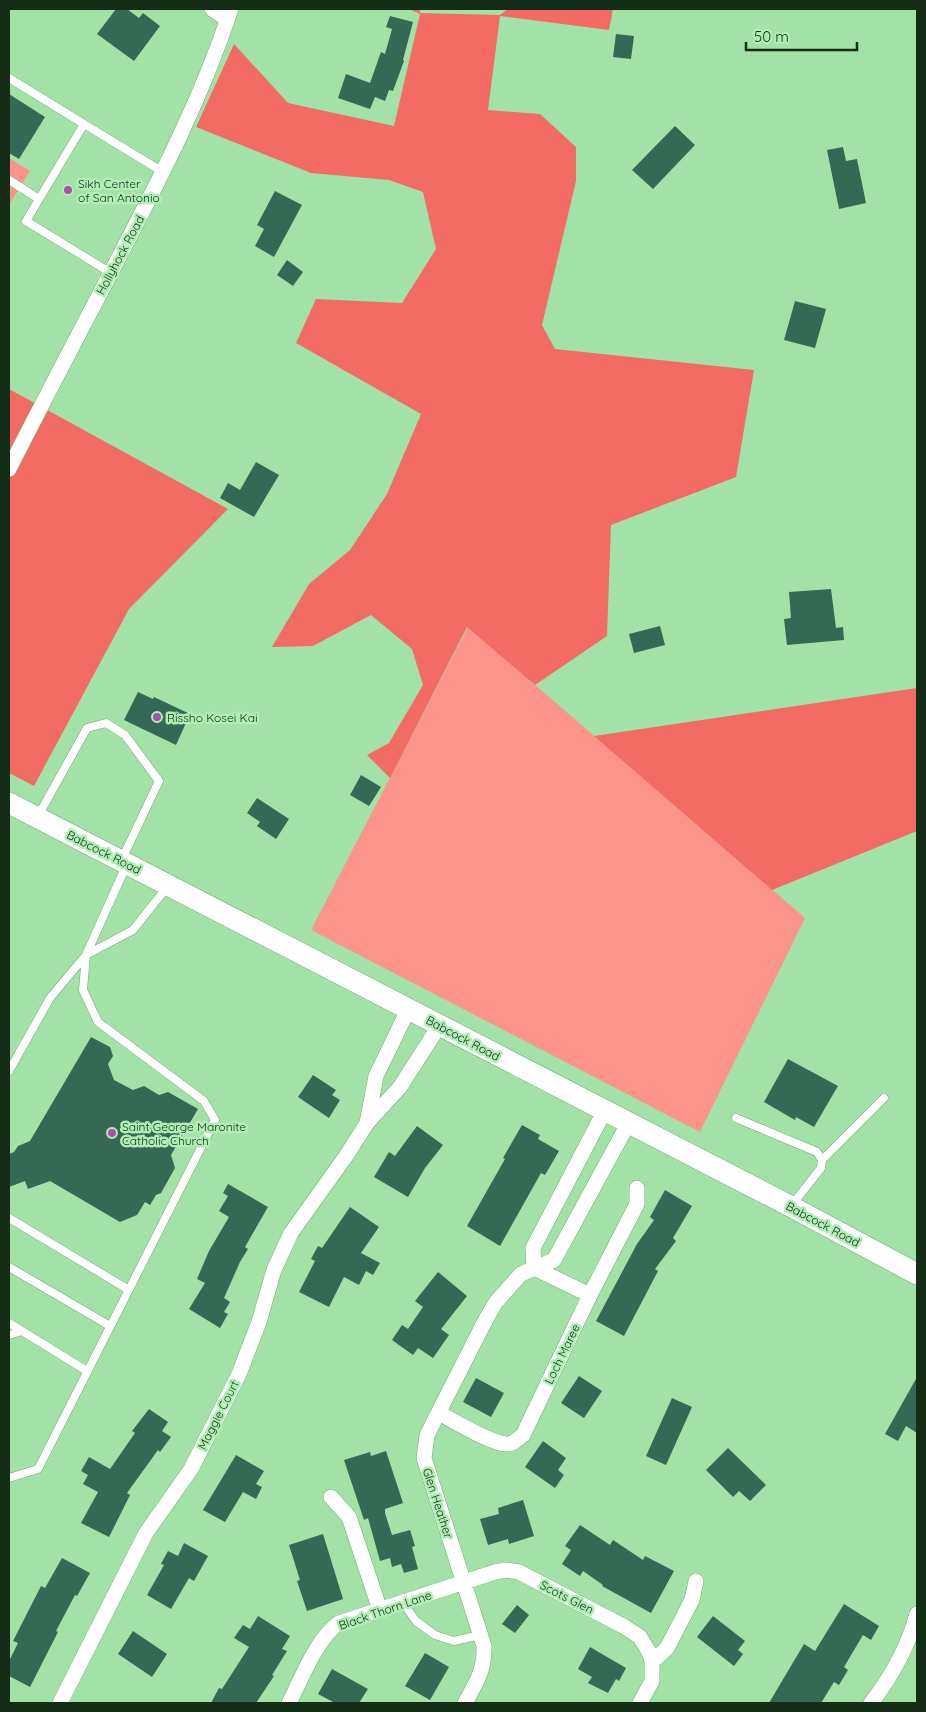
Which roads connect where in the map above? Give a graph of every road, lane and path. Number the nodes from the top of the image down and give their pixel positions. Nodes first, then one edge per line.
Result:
1 (212, 9) edge
2 (229, 14) edge
3 (9, 78) edge
4 (84, 124) junction
5 (164, 172) junction
6 (9, 180) edge
7 (39, 199) junction
8 (111, 273) junction
9 (9, 469) edge
10 (9, 803) edge
11 (37, 818) junction
12 (124, 862) junction
13 (168, 885) junction
14 (86, 955) junction
15 (408, 1010) junction
16 (440, 1026) junction
17 (9, 1071) edge
18 (884, 1098) dead end
19 (604, 1112) junction
20 (736, 1118) dead end
21 (367, 1123) junction
22 (628, 1124) junction
23 (822, 1160) junction
24 (637, 1188) dead end
25 (790, 1206) junction
26 (9, 1218) edge
27 (9, 1267) edge
28 (534, 1268) junction
29 (917, 1274) edge
30 (128, 1290) junction
31 (590, 1296) junction
32 (9, 1322) edge
33 (110, 1326) junction
34 (22, 1331) junction
35 (9, 1335) edge
36 (87, 1371) junction
37 (439, 1413) junction
38 (9, 1478) edge
39 (331, 1497) dead end
40 (696, 1581) dead end
41 (463, 1583) junction
42 (403, 1603) junction
43 (380, 1610) junction
44 (917, 1614) edge
45 (480, 1635) junction
46 (652, 1662) junction
47 (60, 1703) edge
48 (289, 1703) edge
49 (465, 1703) edge
50 (640, 1703) edge
51 (871, 1703) edge

1 - 2 street
2 - 5 street, Hollyhock Road
3 - 4 lane
4 - 5 lane
4 - 7 lane
5 - 8 street, Hollyhock Road
6 - 7 lane
7 - 8 lane
8 - 9 street, Hollyhock Road
10 - 11 main road, Babcock Road
11 - 12 main road, Babcock Road
11 - 12 lane
12 - 13 main road, Babcock Road
12 - 14 lane
13 - 14 lane
13 - 15 main road, Babcock Road
14 - 17 lane
14 - 30 lane
15 - 16 main road, Babcock Road
15 - 21 street, Maggie Court
16 - 19 main road, Babcock Road
16 - 21 street, Maggie Court
18 - 23 lane
19 - 22 main road, Babcock Road
19 - 28 street
20 - 23 lane
21 - 47 street, Maggie Court
22 - 25 main road, Babcock Road
22 - 28 street, Glen Heather
23 - 25 lane
24 - 31 street, Loch Maree
25 - 29 main road, Babcock Road
26 - 30 lane
27 - 33 lane
28 - 31 street
28 - 37 street, Glen Heather
30 - 33 lane
31 - 37 street, Loch Maree
32 - 34 lane
33 - 36 lane
34 - 35 lane
34 - 36 lane
36 - 38 lane
37 - 41 street, Glen Heather
39 - 43 street
40 - 46 street
41 - 42 street, Black Thorn Lane
41 - 45 street, Glen Heather
41 - 46 street, Scots Glen
42 - 43 street, Black Thorn Lane
42 - 45 lane
43 - 48 street, Black Thorn Lane
44 - 51 street
45 - 49 street, Glen Heather
46 - 50 street

